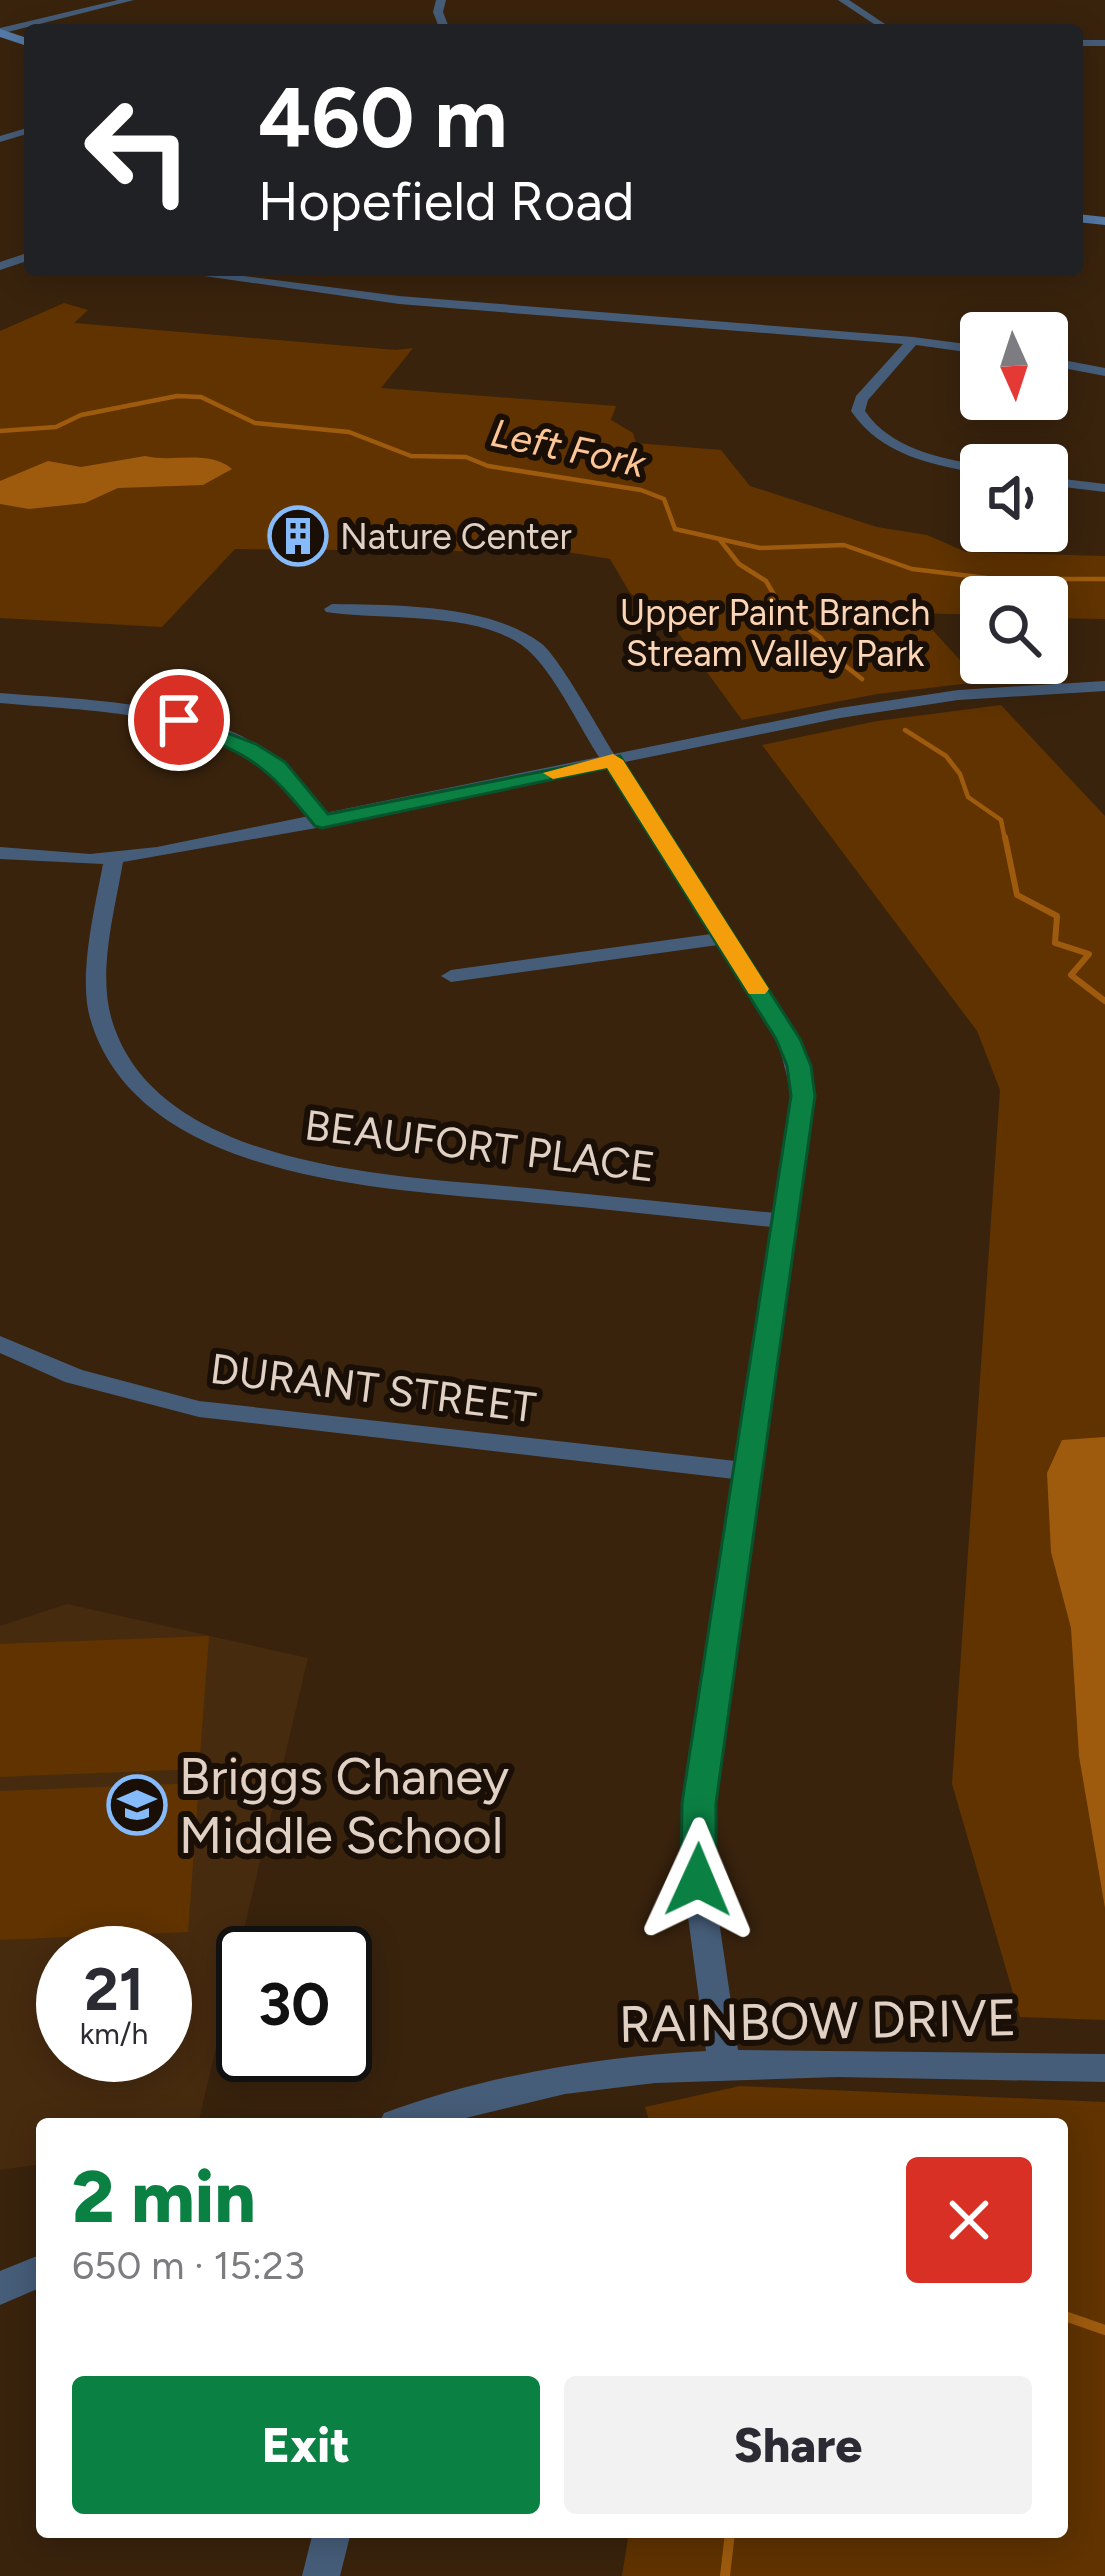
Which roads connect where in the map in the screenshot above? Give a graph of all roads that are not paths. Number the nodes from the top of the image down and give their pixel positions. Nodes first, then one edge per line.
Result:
1 (129, 0) edge
2 (843, 0) edge
3 (32, 24) edge
4 (881, 24) edge
5 (209, 276) edge
6 (312, 276) edge
7 (296, 289) junction
8 (913, 340) junction
9 (960, 347) edge
10 (1068, 366) edge
11 (1105, 372) edge
12 (960, 465) edge
13 (1068, 484) edge
14 (1105, 488) edge
15 (332, 609) dead end
16 (1105, 686) edge
17 (0, 698) edge
18 (613, 760) junction
19 (322, 821) junction
20 (0, 853) edge
21 (113, 857) junction
22 (725, 938) junction
23 (452, 976) dead end
24 (784, 1222) junction
25 (0, 1345) edge
26 (746, 1471) junction
27 (724, 2065) junction
28 (1105, 2068) edge
29 (418, 2118) edge
30 (36, 2273) edge
31 (0, 2288) edge
32 (330, 2538) edge
33 (321, 2576) edge

1 - 3 street
2 - 4 street
5 - 7 street
6 - 7 street
7 - 8 street
8 - 9 street
8 - 12 street
10 - 11 street
13 - 14 street
15 - 18 street
16 - 18 street
17 - 19 street
18 - 19 street
18 - 22 street
19 - 21 street
20 - 21 street
21 - 24 street, BEAUFORT PLACE
22 - 23 street
22 - 24 street
24 - 26 street
25 - 26 street, DURANT STREET
26 - 27 street
27 - 28 street, RAINBOW DRIVE
27 - 29 street, RAINBOW DRIVE
30 - 31 street
32 - 33 street

